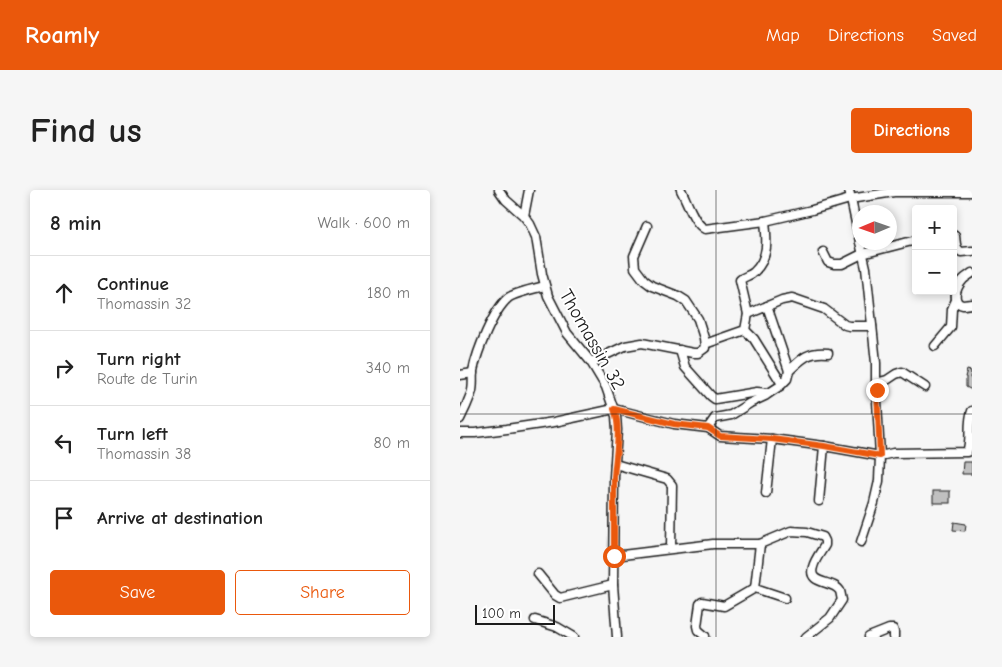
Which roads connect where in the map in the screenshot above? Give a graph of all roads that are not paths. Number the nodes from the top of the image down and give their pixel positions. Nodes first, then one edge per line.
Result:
1 (499, 190) edge
2 (529, 190) edge
3 (681, 190) edge
4 (848, 190) edge
5 (972, 192) edge
6 (850, 199) junction
7 (852, 208) edge
8 (524, 216) junction
9 (765, 221) junction
10 (647, 226) dead end
11 (912, 241) edge
12 (957, 248) edge
13 (861, 250) edge
14 (972, 251) edge
15 (823, 252) dead end
16 (862, 254) junction
17 (972, 274) edge
18 (545, 286) junction
19 (956, 300) junction
20 (972, 304) edge
21 (767, 306) junction
22 (748, 314) junction
23 (872, 326) junction
24 (745, 330) junction
25 (705, 344) junction
26 (935, 346) dead end
27 (680, 350) junction
28 (828, 353) dead end
29 (591, 362) junction
30 (789, 371) junction
31 (473, 373) junction
32 (460, 375) edge
33 (876, 383) junction
34 (782, 384) junction
35 (925, 387) dead end
36 (769, 392) junction
37 (614, 409) junction
38 (972, 411) edge
39 (460, 419) edge
40 (708, 428) junction
41 (460, 433) edge
42 (772, 439) junction
43 (824, 446) junction
44 (969, 453) edge
45 (880, 456) junction
46 (615, 464) junction
47 (766, 493) dead end
48 (820, 501) dead end
49 (861, 542) dead end
50 (760, 544) junction
51 (671, 548) junction
52 (614, 556) junction
53 (538, 574) dead end
54 (613, 585) junction
55 (755, 588) junction
56 (784, 598) dead end
57 (534, 620) dead end
58 (893, 633) edge
59 (614, 636) edge
60 (705, 636) edge
61 (574, 637) edge
62 (806, 637) edge
63 (869, 637) edge

1 - 8 street, Thomassin 32
2 - 8 street
3 - 9 street
4 - 6 street
5 - 6 street
6 - 7 street
6 - 9 street
8 - 18 street, Thomassin 32
9 - 22 street
10 - 25 street
11 - 16 street
12 - 14 street
13 - 16 street
15 - 16 street
16 - 23 street
17 - 19 street
18 - 29 street, Thomassin 32
18 - 31 street
19 - 20 street
19 - 26 street
21 - 22 street
21 - 23 street
21 - 30 street
22 - 24 street
23 - 33 street
24 - 25 street
24 - 34 street
25 - 27 street
27 - 29 street
27 - 36 street
28 - 30 street
29 - 37 street, Thomassin 32
30 - 34 street
31 - 32 street
31 - 39 street
33 - 35 street
33 - 45 street
34 - 36 street
36 - 40 street
37 - 40 street
37 - 41 street
37 - 46 street, Thomassin 32
38 - 44 street
40 - 42 street
42 - 43 street
42 - 47 street
43 - 45 street
43 - 48 street
44 - 45 street
45 - 49 street
46 - 51 street
46 - 52 street, Thomassin 32
50 - 51 street
50 - 55 street
50 - 62 street
51 - 52 street
52 - 54 street, Thomassin 32
53 - 54 street
54 - 59 street, Thomassin 32
55 - 56 street
55 - 60 street
57 - 61 street
58 - 63 street

